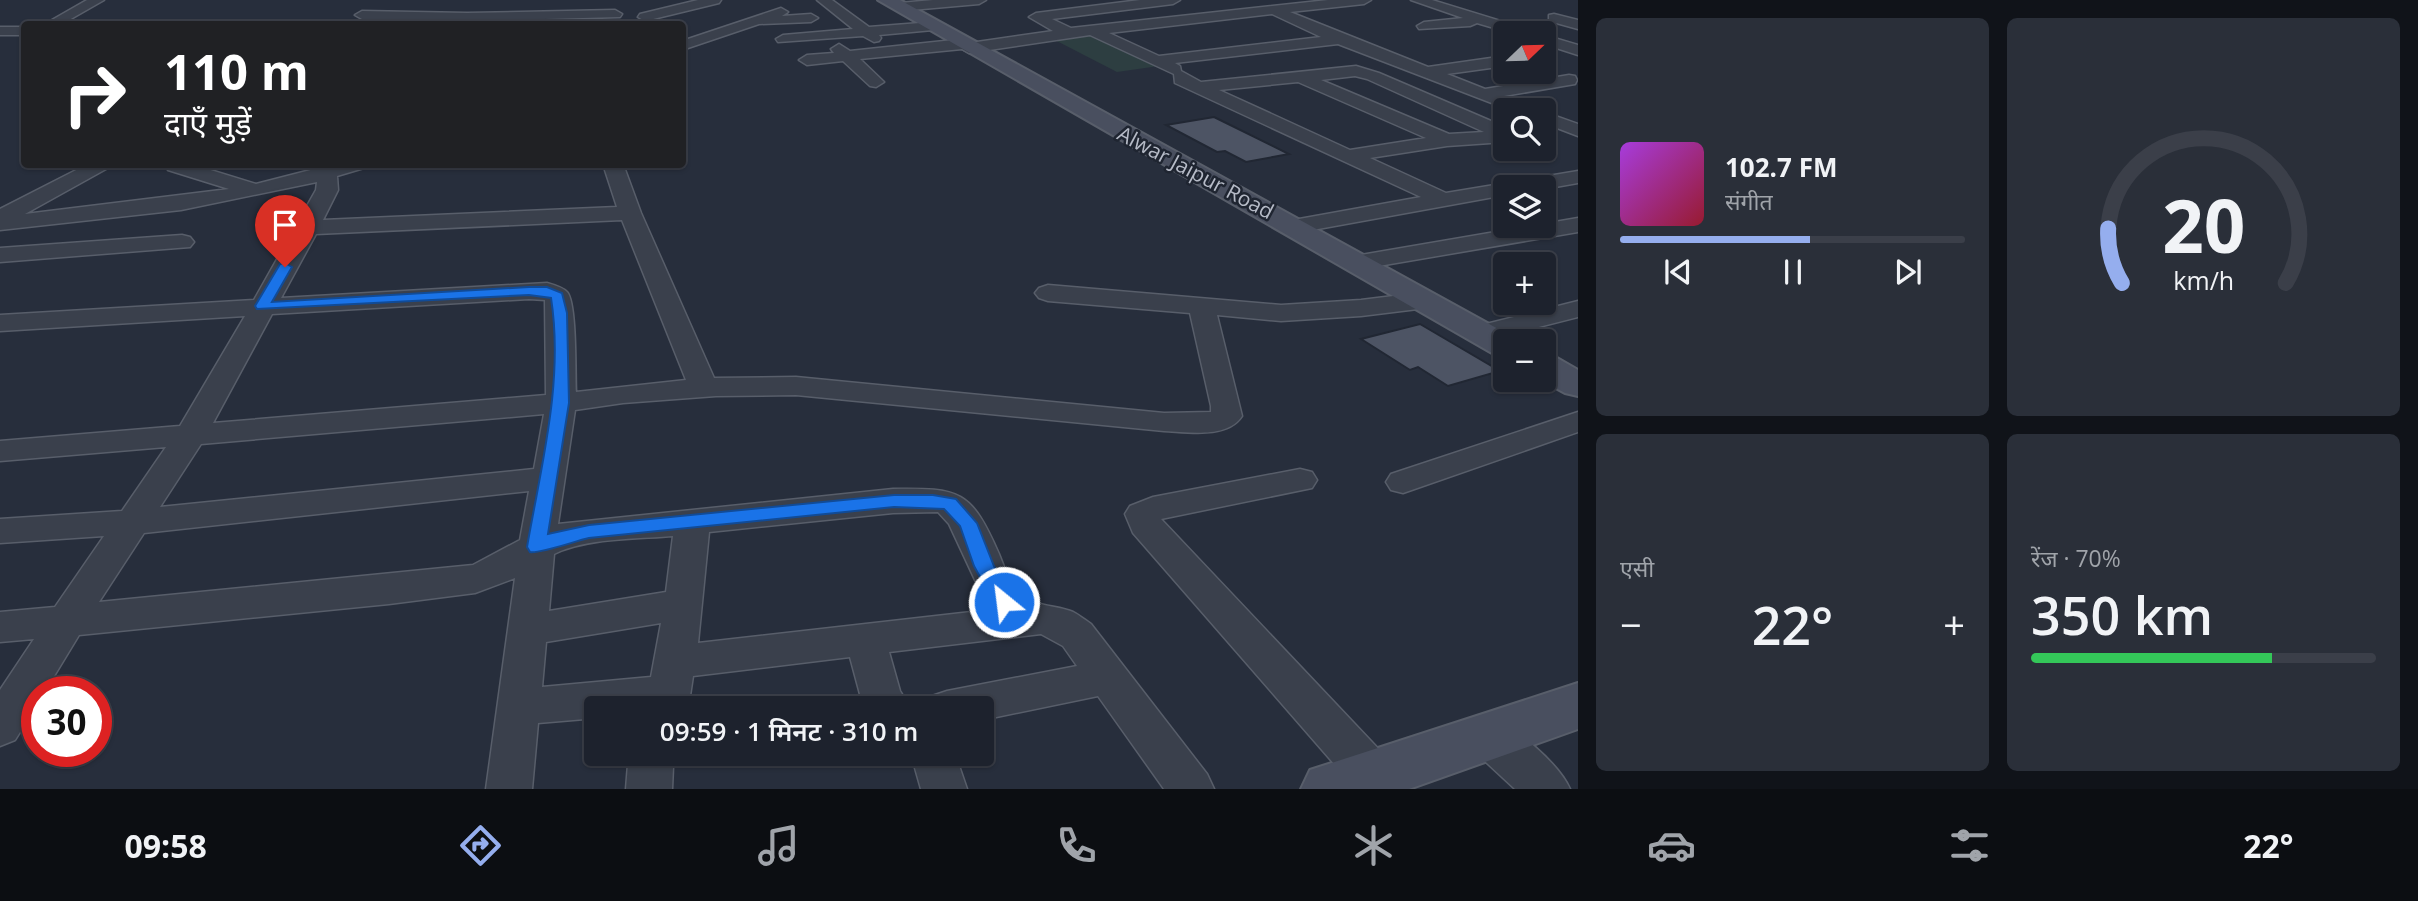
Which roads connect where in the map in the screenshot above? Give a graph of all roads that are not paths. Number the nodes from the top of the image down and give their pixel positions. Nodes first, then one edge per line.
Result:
1 (97, 0) edge
2 (389, 0) edge
3 (490, 0) edge
4 (714, 0) edge
5 (815, 0) edge
6 (824, 0) edge
7 (979, 0) edge
8 (1173, 0) edge
9 (1307, 0) edge
10 (1363, 0) edge
11 (1418, 0) edge
12 (1323, 5) junction
13 (888, 9) edge
14 (1273, 10) junction
15 (362, 15) junction
16 (844, 15) junction
17 (1578, 15) edge
18 (645, 17) junction
19 (805, 19) junction
20 (540, 20) edge
21 (762, 20) junction
22 (58, 21) edge
23 (352, 21) edge
24 (461, 21) edge
25 (660, 21) edge
26 (1485, 21) junction
27 (1493, 23) edge
28 (1150, 24) junction
29 (1578, 25) edge
30 (933, 26) junction
31 (1424, 26) dead end
32 (0, 31) edge
33 (21, 31) edge
34 (1092, 31) junction
35 (866, 32) junction
36 (1069, 33) junction
37 (824, 35) junction
38 (693, 39) edge
39 (783, 39) junction
40 (1339, 39) junction
41 (1556, 43) edge
42 (966, 46) junction
43 (1480, 50) dead end
44 (1578, 50) edge
45 (891, 52) junction
46 (1376, 53) junction
47 (1218, 54) junction
48 (1493, 55) edge
49 (846, 56) junction
50 (1156, 61) junction
51 (1493, 62) edge
52 (904, 67) dead end
53 (1427, 72) junction
54 (875, 75) dead end
55 (1556, 75) edge
56 (1299, 76) junction
57 (1192, 81) junction
58 (1574, 81) edge
59 (1237, 83) junction
60 (1483, 94) junction
61 (1494, 98) edge
62 (1273, 99) dead end
63 (1578, 111) edge
64 (1556, 115) edge
65 (1556, 122) edge
66 (1493, 129) edge
67 (1578, 130) edge
68 (1493, 135) edge
69 (1556, 138) edge
70 (1578, 139) edge
71 (1447, 140) junction
72 (1353, 147) junction
73 (97, 168) edge
74 (181, 168) edge
75 (345, 168) edge
76 (348, 168) edge
77 (614, 168) edge
78 (1574, 180) edge
79 (1556, 182) edge
80 (258, 191) junction
81 (1493, 192) edge
82 (1444, 200) junction
83 (630, 213) junction
84 (0, 217) edge
85 (0, 223) edge
86 (1296, 226) junction
87 (308, 228) junction
88 (1571, 230) edge
89 (182, 242) dead end
90 (0, 255) edge
91 (1361, 262) junction
92 (1048, 293) dead end
93 (1426, 300) junction
94 (262, 306) junction
95 (1201, 306) junction
96 (1578, 309) edge
97 (0, 323) edge
98 (1522, 329) edge
99 (1493, 338) edge
100 (1556, 373) edge
101 (1578, 385) edge
102 (704, 388) junction
103 (561, 403) junction
104 (1578, 421) edge
105 (191, 434) junction
106 (0, 451) edge
107 (548, 478) junction
108 (1300, 480) dead end
109 (1403, 482) dead end
110 (132, 522) junction
111 (692, 522) junction
112 (0, 531) edge
113 (537, 547) junction
114 (684, 604) junction
115 (1040, 619) junction
116 (66, 622) junction
117 (0, 627) edge
118 (527, 630) junction
119 (865, 638) junction
120 (1108, 677) junction
121 (671, 688) edge
122 (880, 696) edge
123 (994, 700) edge
124 (1578, 706) edge
125 (519, 707) junction
126 (0, 727) edge
127 (1490, 737) junction
128 (651, 766) edge
129 (937, 766) edge
130 (1352, 782) edge
131 (509, 789) edge
132 (649, 789) edge
133 (944, 789) edge
134 (1191, 789) edge
135 (1547, 789) edge

1 - 22 street
2 - 15 street
3 - 24 street
4 - 18 street
5 - 21 street
6 - 16 street
7 - 13 street
8 - 36 street
9 - 12 street
10 - 12 street
11 - 26 street
12 - 14 street
13 - 16 street
13 - 30 main road, Alwar Jaipur Road
14 - 28 street
14 - 40 street
15 - 23 street
15 - 24 street
16 - 19 street
16 - 35 street
17 - 29 street
18 - 20 street
18 - 25 street
19 - 21 street
19 - 37 street
20 - 24 street
21 - 38 street
21 - 39 street
26 - 27 street
26 - 31 street
28 - 34 street
28 - 47 street
30 - 35 street
30 - 42 main road, Alwar Jaipur Road
32 - 33 street
34 - 36 street
34 - 50 street
35 - 37 street
35 - 45 street
36 - 42 street
37 - 39 street
37 - 49 street
39 - 49 street
40 - 46 street
40 - 47 street
41 - 44 street
42 - 45 street
42 - 86 main road, Alwar Jaipur Road
43 - 48 street
45 - 49 street
45 - 52 street
46 - 53 street
46 - 57 street
47 - 50 street
49 - 54 street
50 - 57 street
51 - 53 street
53 - 60 street
55 - 58 street
56 - 59 street
56 - 66 street
56 - 71 street
57 - 59 street
57 - 72 street
58 - 60 street
59 - 62 street
60 - 61 street
63 - 64 street
65 - 67 street
68 - 71 street
69 - 70 street
71 - 72 street
72 - 82 street
73 - 84 street
74 - 80 street
75 - 80 street
76 - 87 street
77 - 83 street
78 - 79 street
80 - 85 street
81 - 82 street
82 - 86 street
83 - 87 street
83 - 102 street
86 - 91 main road, Alwar Jaipur Road
87 - 94 street
88 - 91 street
89 - 90 street
91 - 93 main road, Alwar Jaipur Road
92 - 95 street
93 - 95 street
93 - 99 main road, Alwar Jaipur Road
94 - 97 street
94 - 103 street
94 - 105 street
95 - 102 street
96 - 98 street
100 - 101 main road
102 - 103 street
103 - 105 street
103 - 107 street
104 - 109 street
105 - 106 street
105 - 110 street
107 - 110 street
107 - 113 street
108 - 130 street
110 - 112 street
110 - 116 street
111 - 113 street
111 - 114 street
111 - 115 street
113 - 116 street
113 - 118 street
114 - 118 street
114 - 121 street
115 - 119 street
115 - 120 street
116 - 117 street
116 - 126 street
118 - 125 street
119 - 121 street
119 - 122 street
120 - 123 street
120 - 134 street
121 - 125 street
124 - 127 main road
125 - 131 street
127 - 130 main road
127 - 135 street
128 - 132 street
129 - 133 street

